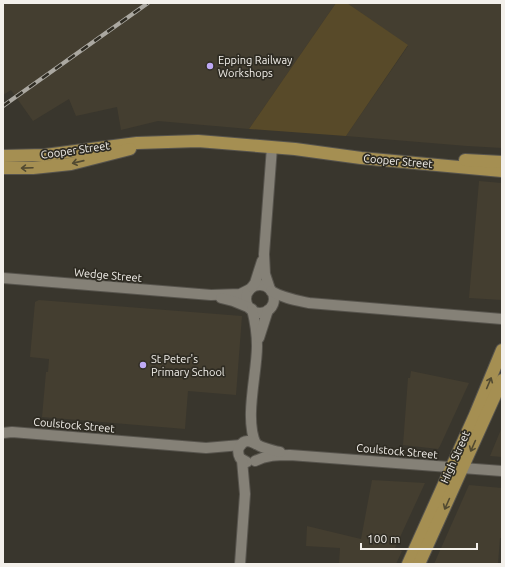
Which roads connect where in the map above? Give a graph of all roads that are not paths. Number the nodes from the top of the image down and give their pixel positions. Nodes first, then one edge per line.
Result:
1 (171, 141) junction
2 (272, 147) junction
3 (294, 149) junction
4 (3, 156) edge
5 (502, 162) edge
6 (3, 168) edge
7 (502, 171) edge
8 (264, 254) junction
9 (3, 278) edge
10 (251, 288) junction
11 (270, 290) junction
12 (211, 295) junction
13 (309, 303) junction
14 (251, 309) junction
15 (269, 309) junction
16 (502, 319) edge
17 (257, 346) junction
18 (502, 350) edge
19 (502, 380) edge
20 (252, 410) junction
21 (6, 431) edge
22 (241, 444) junction
23 (257, 445) junction
24 (206, 448) junction
25 (290, 455) junction
26 (241, 459) junction
27 (254, 461) junction
28 (457, 468) junction
29 (502, 472) edge
30 (245, 494) junction
31 (239, 562) edge
32 (408, 564) edge
33 (419, 564) edge

1 - 2 main road, Cooper Street
1 - 4 main road, Cooper Street
1 -> 6 main road, Cooper Street
2 - 3 main road, Cooper Street
2 - 8 street
3 - 5 main road, Cooper Street
3 - 7 main road, Cooper Street
8 - 10 street
8 - 11 street
9 - 12 street, Wedge Street
10 - 11 street
10 - 12 street, Wedge Street
10 - 14 street
11 - 13 street
11 - 15 street
12 - 14 street, Wedge Street
13 - 15 street
13 - 16 street
14 - 15 street
14 - 17 street
15 - 17 street
17 - 20 street
28 -> 18 main road, High Street
19 -> 28 main road, High Street
20 - 22 street
20 - 23 street
21 - 24 street, Coulstock Street
22 - 23 street
22 - 24 street, Coulstock Street
22 - 26 street
23 - 25 street, Coulstock Street
23 - 27 street
24 - 26 street, Coulstock Street
25 - 27 street, Coulstock Street
25 - 28 street, Coulstock Street
26 - 27 street
26 - 30 street
27 - 30 street
28 - 29 street, Coulstock Street
28 - 32 main road, High Street
28 -> 33 main road, High Street
30 - 31 street

